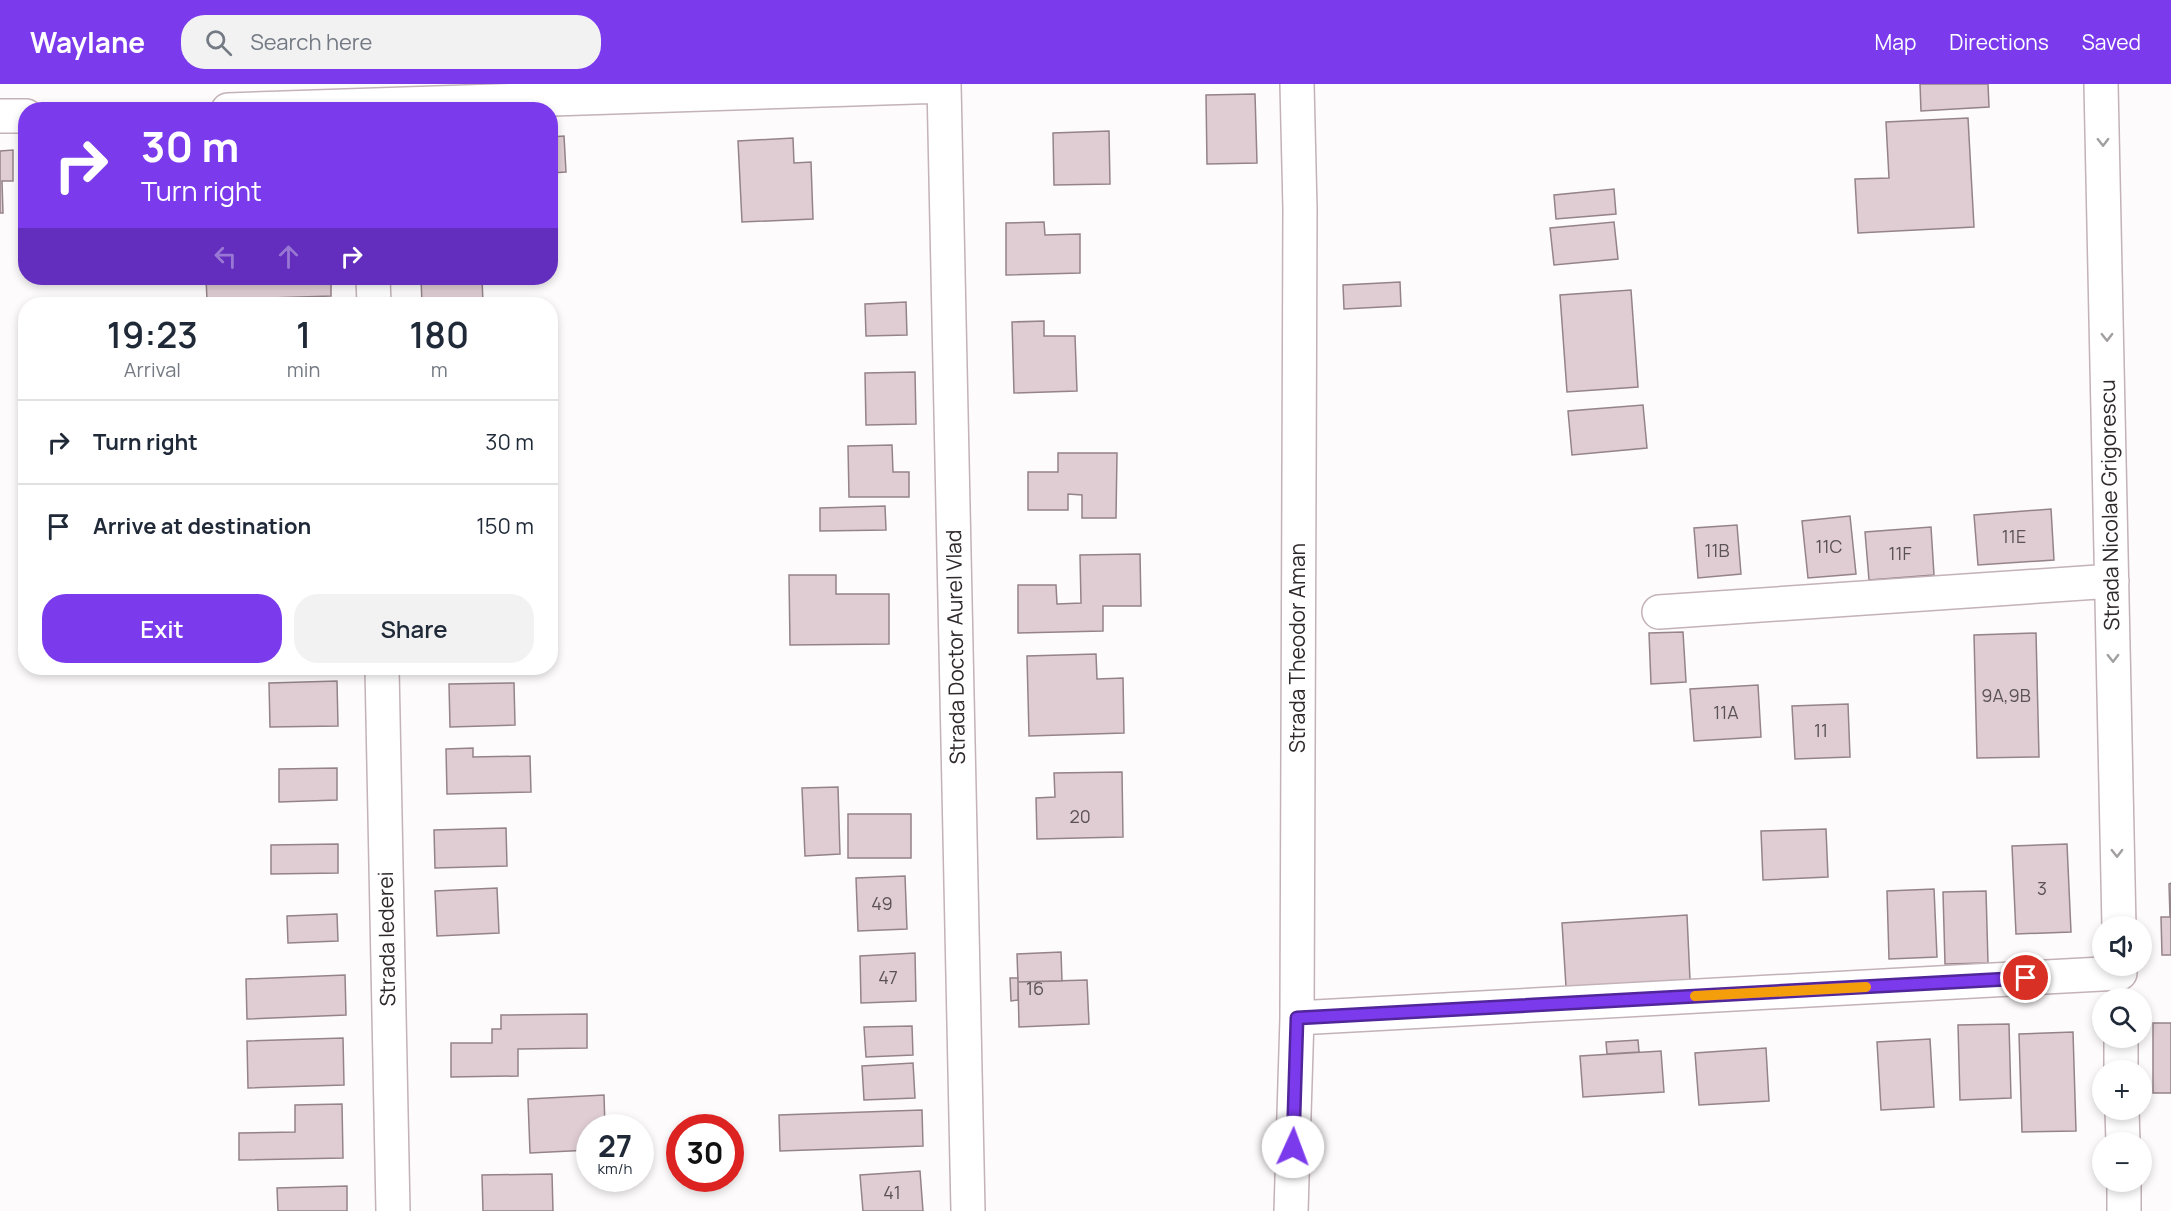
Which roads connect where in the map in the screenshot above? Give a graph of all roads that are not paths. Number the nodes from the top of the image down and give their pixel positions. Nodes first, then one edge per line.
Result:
1 (1297, 84) edge
2 (2101, 84) edge
3 (944, 85) edge
4 (369, 100) edge
5 (341, 102) edge
6 (0, 116) edge
7 (18, 116) edge
8 (2112, 581) junction
9 (1659, 612) dead end
10 (382, 675) edge
11 (2119, 916) edge
12 (2120, 979) edge
13 (1297, 1018) junction
14 (2124, 1192) edge
15 (393, 1211) edge
16 (968, 1211) edge
17 (1291, 1211) edge
18 (2124, 1211) edge

1 - 13 street, Strada Theodor Aman
2 -> 8 street, Strada Nicolae Grigorescu
3 - 4 street
3 - 16 street, Strada Doctor Aurel Vlad
4 - 5 street
6 - 7 street
8 - 9 street
8 -> 11 street, Strada Nicolae Grigorescu
10 - 15 street, Strada Iederei
12 - 13 street
13 - 17 street, Strada Theodor Aman
14 - 18 street

